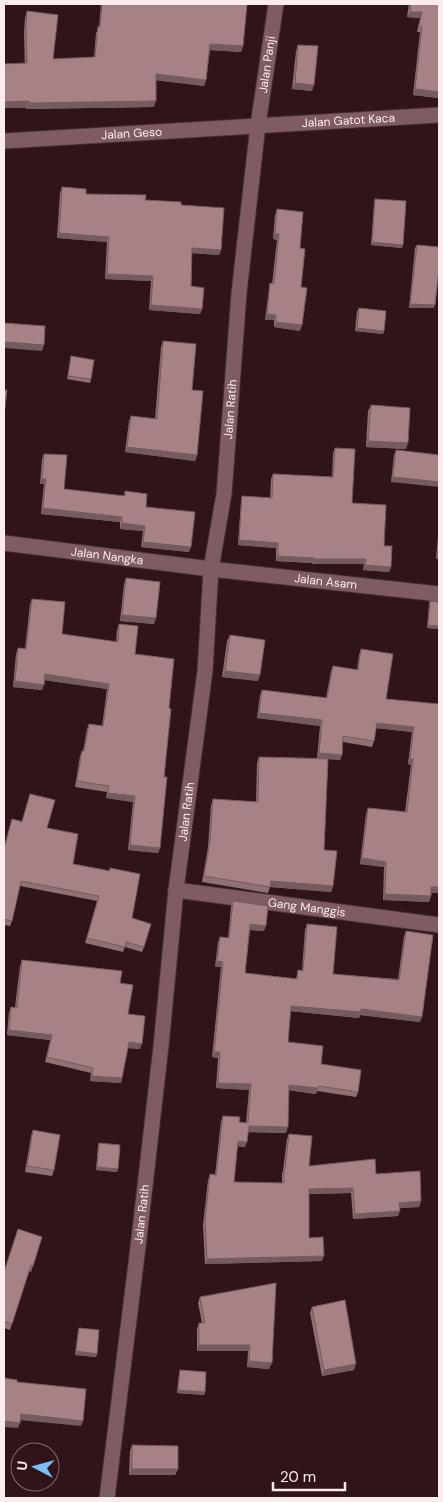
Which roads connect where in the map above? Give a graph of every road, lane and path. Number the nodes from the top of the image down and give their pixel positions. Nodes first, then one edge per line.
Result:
1 (276, 4) edge
2 (439, 115) edge
3 (258, 125) junction
4 (4, 140) edge
5 (4, 542) edge
6 (211, 569) junction
7 (439, 594) edge
8 (176, 890) junction
9 (439, 925) edge
10 (107, 1498) edge

1 - 3 street, Jalan Panji
2 - 3 street, Jalan Gatot Kaca
3 - 4 street, Jalan Geso
3 - 6 street, Jalan Ratih
5 - 6 street, Jalan Nangka
6 - 7 street, Jalan Asam
6 - 8 street, Jalan Ratih
8 - 9 street, Gang Manggis
8 - 10 street, Jalan Ratih

